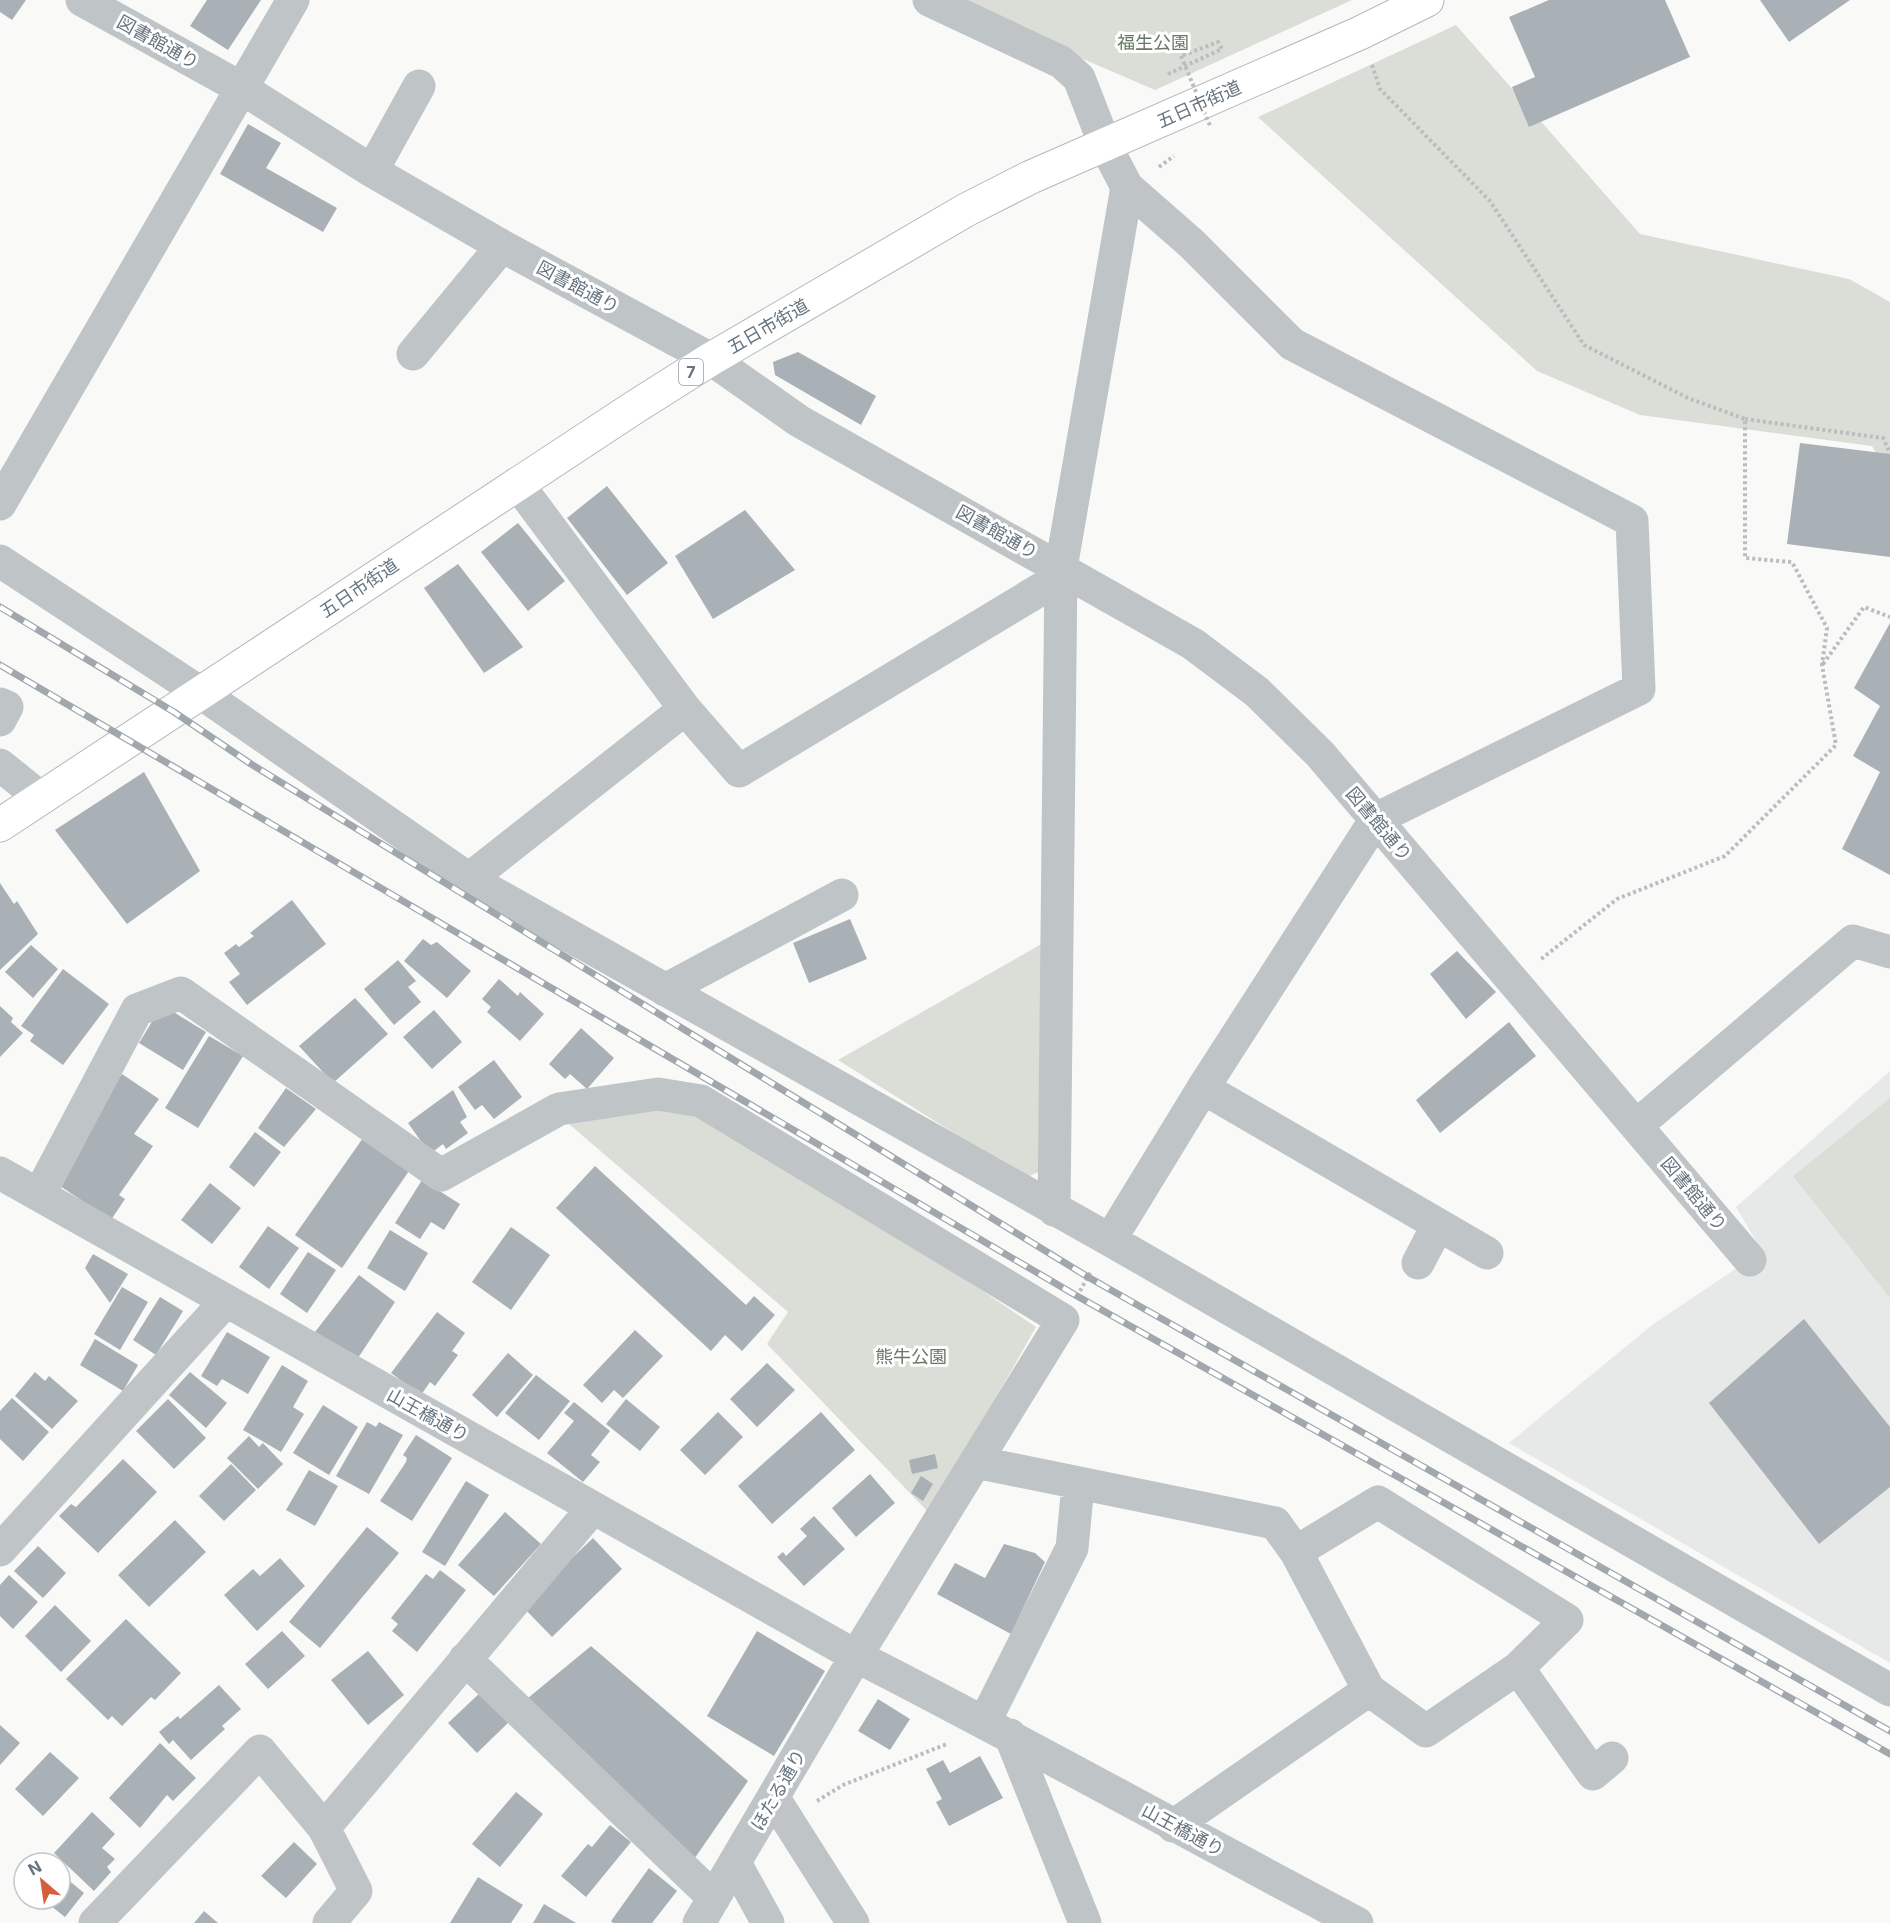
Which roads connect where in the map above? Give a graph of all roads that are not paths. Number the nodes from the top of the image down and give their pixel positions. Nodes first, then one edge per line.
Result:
1 (82, 0) edge
2 (293, 0) edge
3 (929, 0) edge
4 (1427, 0) edge
5 (419, 86) dead end
6 (243, 89) junction
7 (1105, 145) junction
8 (372, 171) junction
9 (1127, 187) junction
10 (502, 246) junction
11 (413, 354) dead end
12 (711, 359) junction
13 (517, 483) junction
14 (0, 504) edge
15 (0, 561) edge
16 (1061, 573) junction
17 (201, 693) junction
18 (0, 704) edge
19 (686, 709) junction
20 (0, 720) edge
21 (0, 765) edge
22 (41, 798) junction
23 (1376, 819) junction
24 (0, 825) edge
25 (469, 879) junction
26 (842, 895) dead end
27 (1890, 952) edge
28 (665, 990) junction
29 (1203, 1088) junction
30 (1636, 1126) junction
31 (0, 1173) edge
32 (39, 1195) junction
33 (1054, 1210) junction
34 (1438, 1225) junction
35 (1110, 1240) junction
36 (1487, 1253) dead end
37 (1750, 1260) dead end
38 (1418, 1263) dead end
39 (226, 1301) junction
40 (976, 1462) junction
41 (1078, 1485) junction
42 (593, 1508) junction
43 (0, 1550) edge
44 (1296, 1552) junction
45 (856, 1656) junction
46 (465, 1659) junction
47 (1518, 1668) junction
48 (1369, 1690) junction
49 (1890, 1690) edge
50 (996, 1728) junction
51 (1612, 1758) dead end
52 (781, 1808) junction
53 (1173, 1826) junction
54 (324, 1828) junction
55 (735, 1863) junction
56 (707, 1910) edge
57 (95, 1923) edge
58 (329, 1923) edge
59 (768, 1923) edge
60 (854, 1923) edge
61 (1085, 1923) edge
62 (1357, 1923) edge

1 - 6 street, 図書館通り
2 - 6 street
3 - 7 street
4 - 7 main road, 五日市街道 / 7
5 - 8 street
6 - 8 street, 図書館通り
6 - 14 street
7 - 9 street
7 - 12 main road, 五日市街道 / 7
8 - 10 street, 図書館通り
9 - 16 street
9 - 23 street
10 - 11 street
10 - 12 street, 図書館通り
12 - 13 main road, 五日市街道 / 7
12 - 16 street, 図書館通り
13 - 17 main road, 五日市街道 / 7
13 - 19 street
15 - 17 street
16 - 19 street
16 - 23 street, 図書館通り
16 - 33 street
17 - 22 main road, 五日市街道 / 7
17 - 25 street
18 - 20 street
19 - 25 street
21 - 22 street
22 - 24 main road, 五日市街道 / 7
23 - 29 street
23 - 30 street, 図書館通り
25 - 28 street
26 - 28 street
27 - 30 street
28 - 33 street
29 - 34 street
29 - 35 street
30 - 37 street, 図書館通り
31 - 32 street, 山王橋通り
32 - 39 street, 山王橋通り
32 - 40 street, ほたる通り
33 - 35 street
34 - 36 street
34 - 38 street
35 - 49 street
39 - 42 street, 山王橋通り
39 - 43 street
40 - 41 street
40 - 45 street, ほたる通り
41 - 44 street
41 - 50 street
42 - 45 street, 山王橋通り
42 - 46 street
44 - 47 street
44 - 48 street
45 - 50 street, 山王橋通り
45 - 52 street, ほたる通り
46 - 54 street
46 - 56 street
47 - 48 street
47 - 51 street
48 - 53 street
50 - 53 street, 山王橋通り
50 - 61 street
52 - 55 street, ほたる通り
52 - 60 street
53 - 62 street, 山王橋通り
54 - 57 street
54 - 58 street
55 - 56 street, ほたる通り
55 - 59 street

